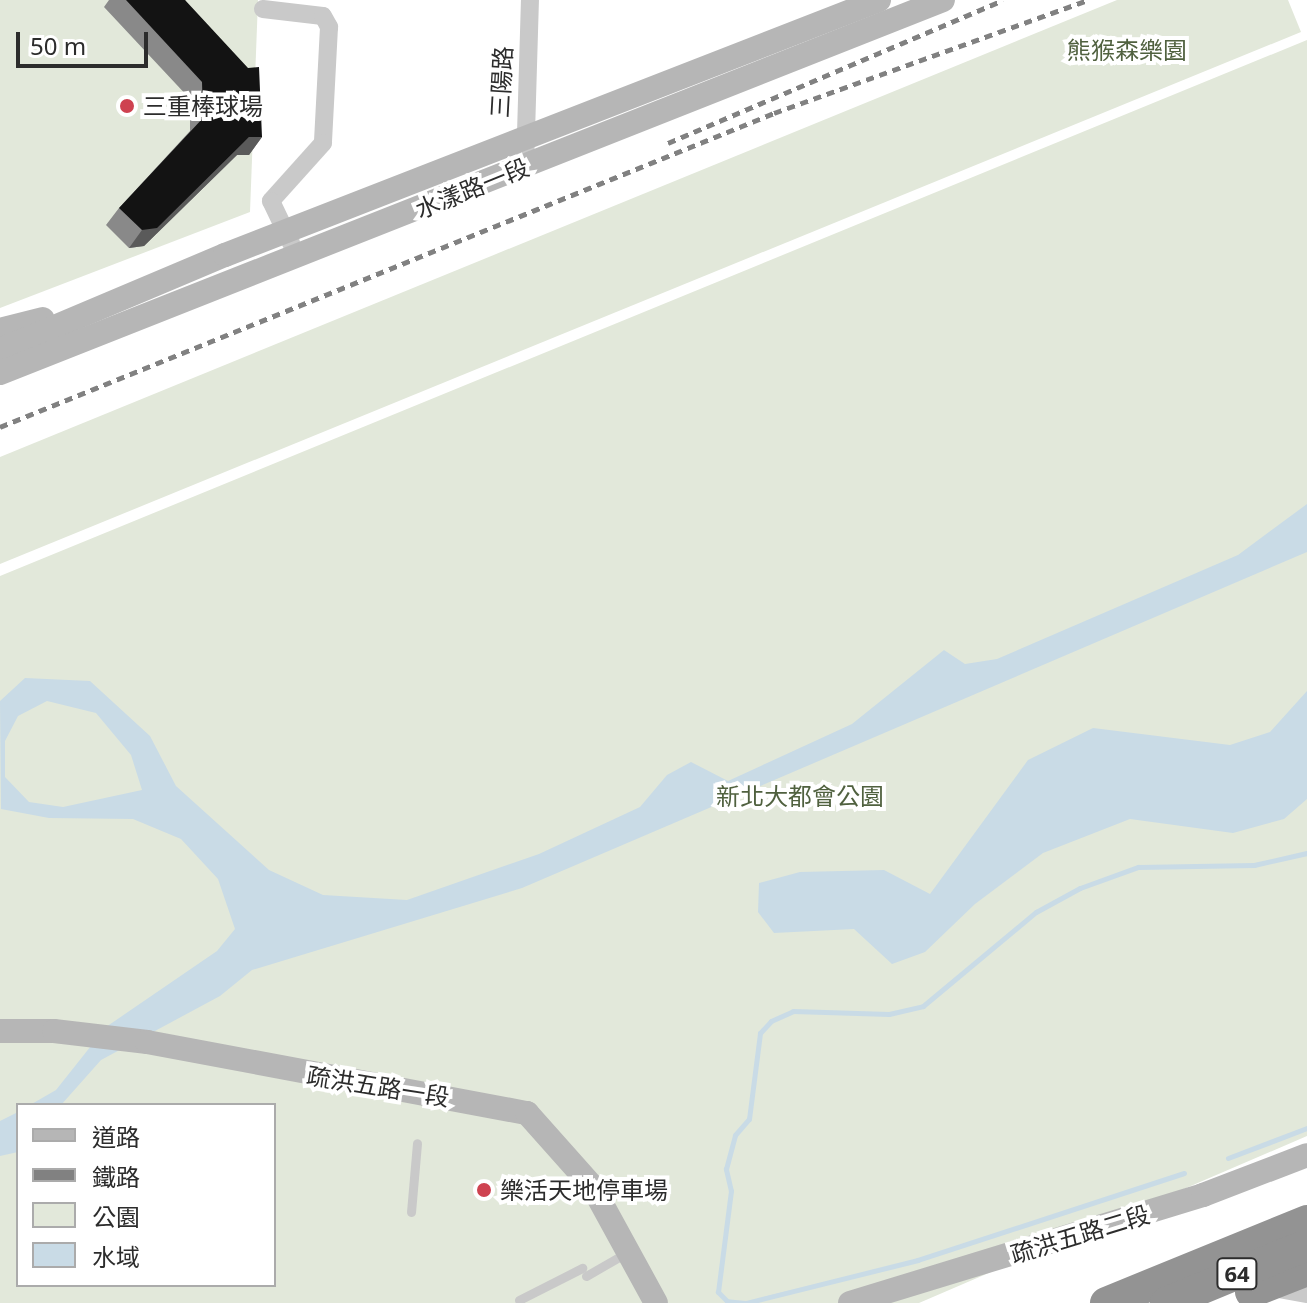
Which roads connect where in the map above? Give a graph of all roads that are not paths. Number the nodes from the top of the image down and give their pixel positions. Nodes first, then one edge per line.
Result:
1 (530, 0) edge
2 (879, 0) edge
3 (943, 0) edge
4 (263, 9) dead end
5 (523, 139) junction
6 (525, 167) junction
7 (287, 232) junction
8 (297, 259) junction
9 (127, 297) junction
10 (0, 330) edge
11 (0, 350) edge
12 (0, 373) edge
13 (0, 1031) edge
14 (417, 1143) dead end
15 (1307, 1155) edge
16 (411, 1212) dead end
17 (1307, 1221) edge
18 (1307, 1245) edge
19 (628, 1252) junction
20 (1307, 1270) edge
21 (1307, 1281) edge
22 (1307, 1294) edge
23 (519, 1300) dead end
24 (656, 1303) edge
25 (850, 1303) edge
26 (1106, 1303) edge
27 (1149, 1303) edge
28 (1166, 1303) edge
29 (1222, 1303) edge
30 (1260, 1303) edge

1 - 5 street, 三陽路
2 - 5 street, 水漾路一段
3 - 6 street, 水漾路一段
4 - 7 street
5 - 6 street, 三陽路
5 - 7 street, 水漾路一段
6 - 8 street, 水漾路一段
7 - 8 street
7 - 9 street, 水漾路一段
8 - 12 street, 水漾路一段
9 - 10 street
9 - 11 street, 水漾路一段
13 - 19 street, 疏洪五路一段
14 - 16 lane
15 - 25 street, 疏洪五路二段
17 - 26 highway
18 - 28 highway, 64, bridge
19 - 23 lane
19 - 24 street, 疏洪五路一段
20 - 29 highway, 64, bridge
21 - 30 highway
22 - 27 street

